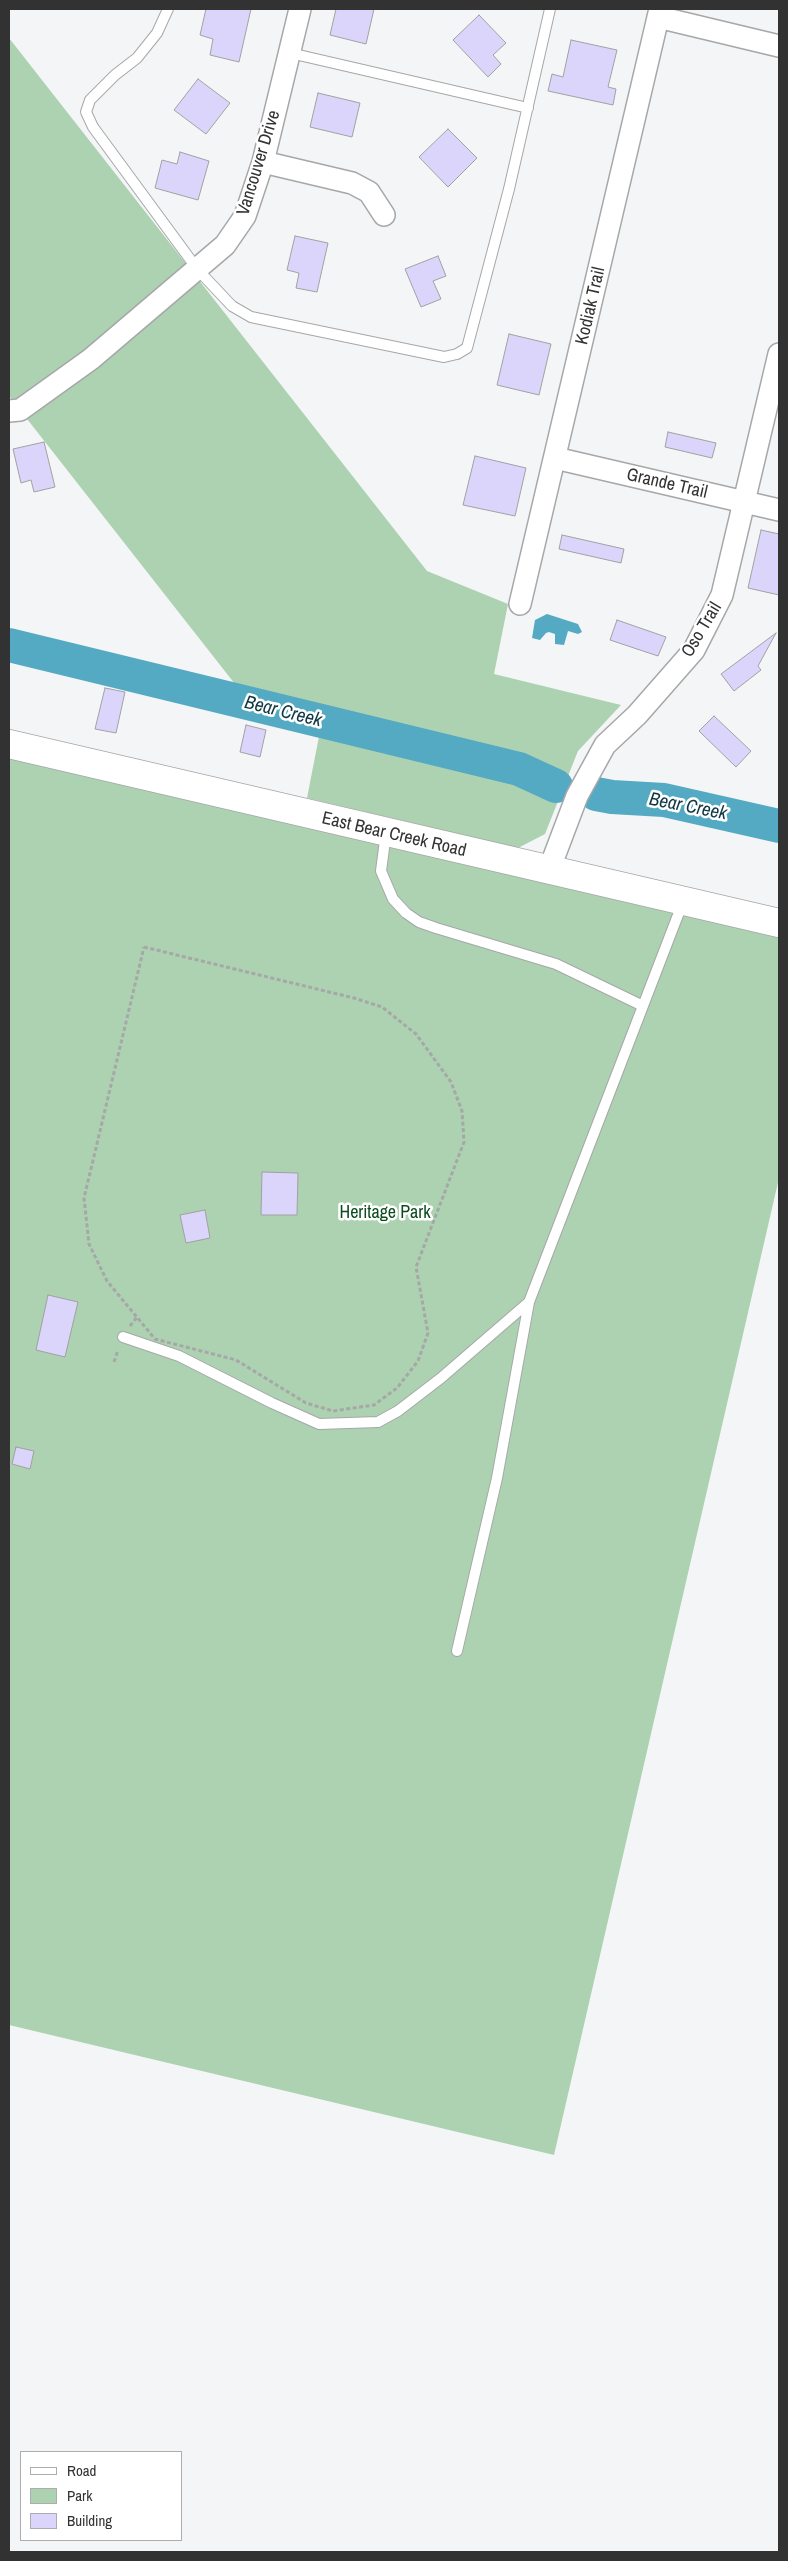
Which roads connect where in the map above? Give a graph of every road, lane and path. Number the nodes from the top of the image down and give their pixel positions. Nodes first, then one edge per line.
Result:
1 (168, 9) edge
2 (300, 9) edge
3 (550, 9) edge
4 (659, 13) edge
5 (779, 46) edge
6 (290, 53) junction
7 (528, 108) junction
8 (263, 162) junction
9 (384, 215) dead end
10 (198, 270) junction
11 (779, 354) edge
12 (9, 411) edge
13 (555, 458) junction
14 (745, 502) junction
15 (779, 510) edge
16 (520, 604) dead end
17 (9, 744) edge
18 (386, 833) junction
19 (549, 870) junction
20 (683, 901) junction
21 (779, 924) edge
22 (144, 947) joint
23 (641, 1006) junction
24 (529, 1302) junction
25 (123, 1336) dead end
26 (457, 1651) dead end

1 - 10 lane
2 - 6 street, Vancouver Drive
3 - 7 lane
4 - 5 street
4 - 13 street, Kodiak Trail
6 - 7 lane
6 - 8 street, Vancouver Drive
7 - 10 lane
8 - 9 street
8 - 10 street, Vancouver Drive
10 - 12 street, Vancouver Drive
11 - 14 street, Oso Trail
13 - 14 street, Grande Trail
13 - 16 street, Kodiak Trail
14 - 15 street, Grande Trail
14 - 19 street, Oso Trail
17 - 18 main road, East Bear Creek Road
18 - 19 main road, East Bear Creek Road
18 - 23 lane
19 - 20 main road, East Bear Creek Road
20 - 21 main road, East Bear Creek Road
20 - 23 lane
22 - 22 path
23 - 24 lane
24 - 25 lane
24 - 26 lane

